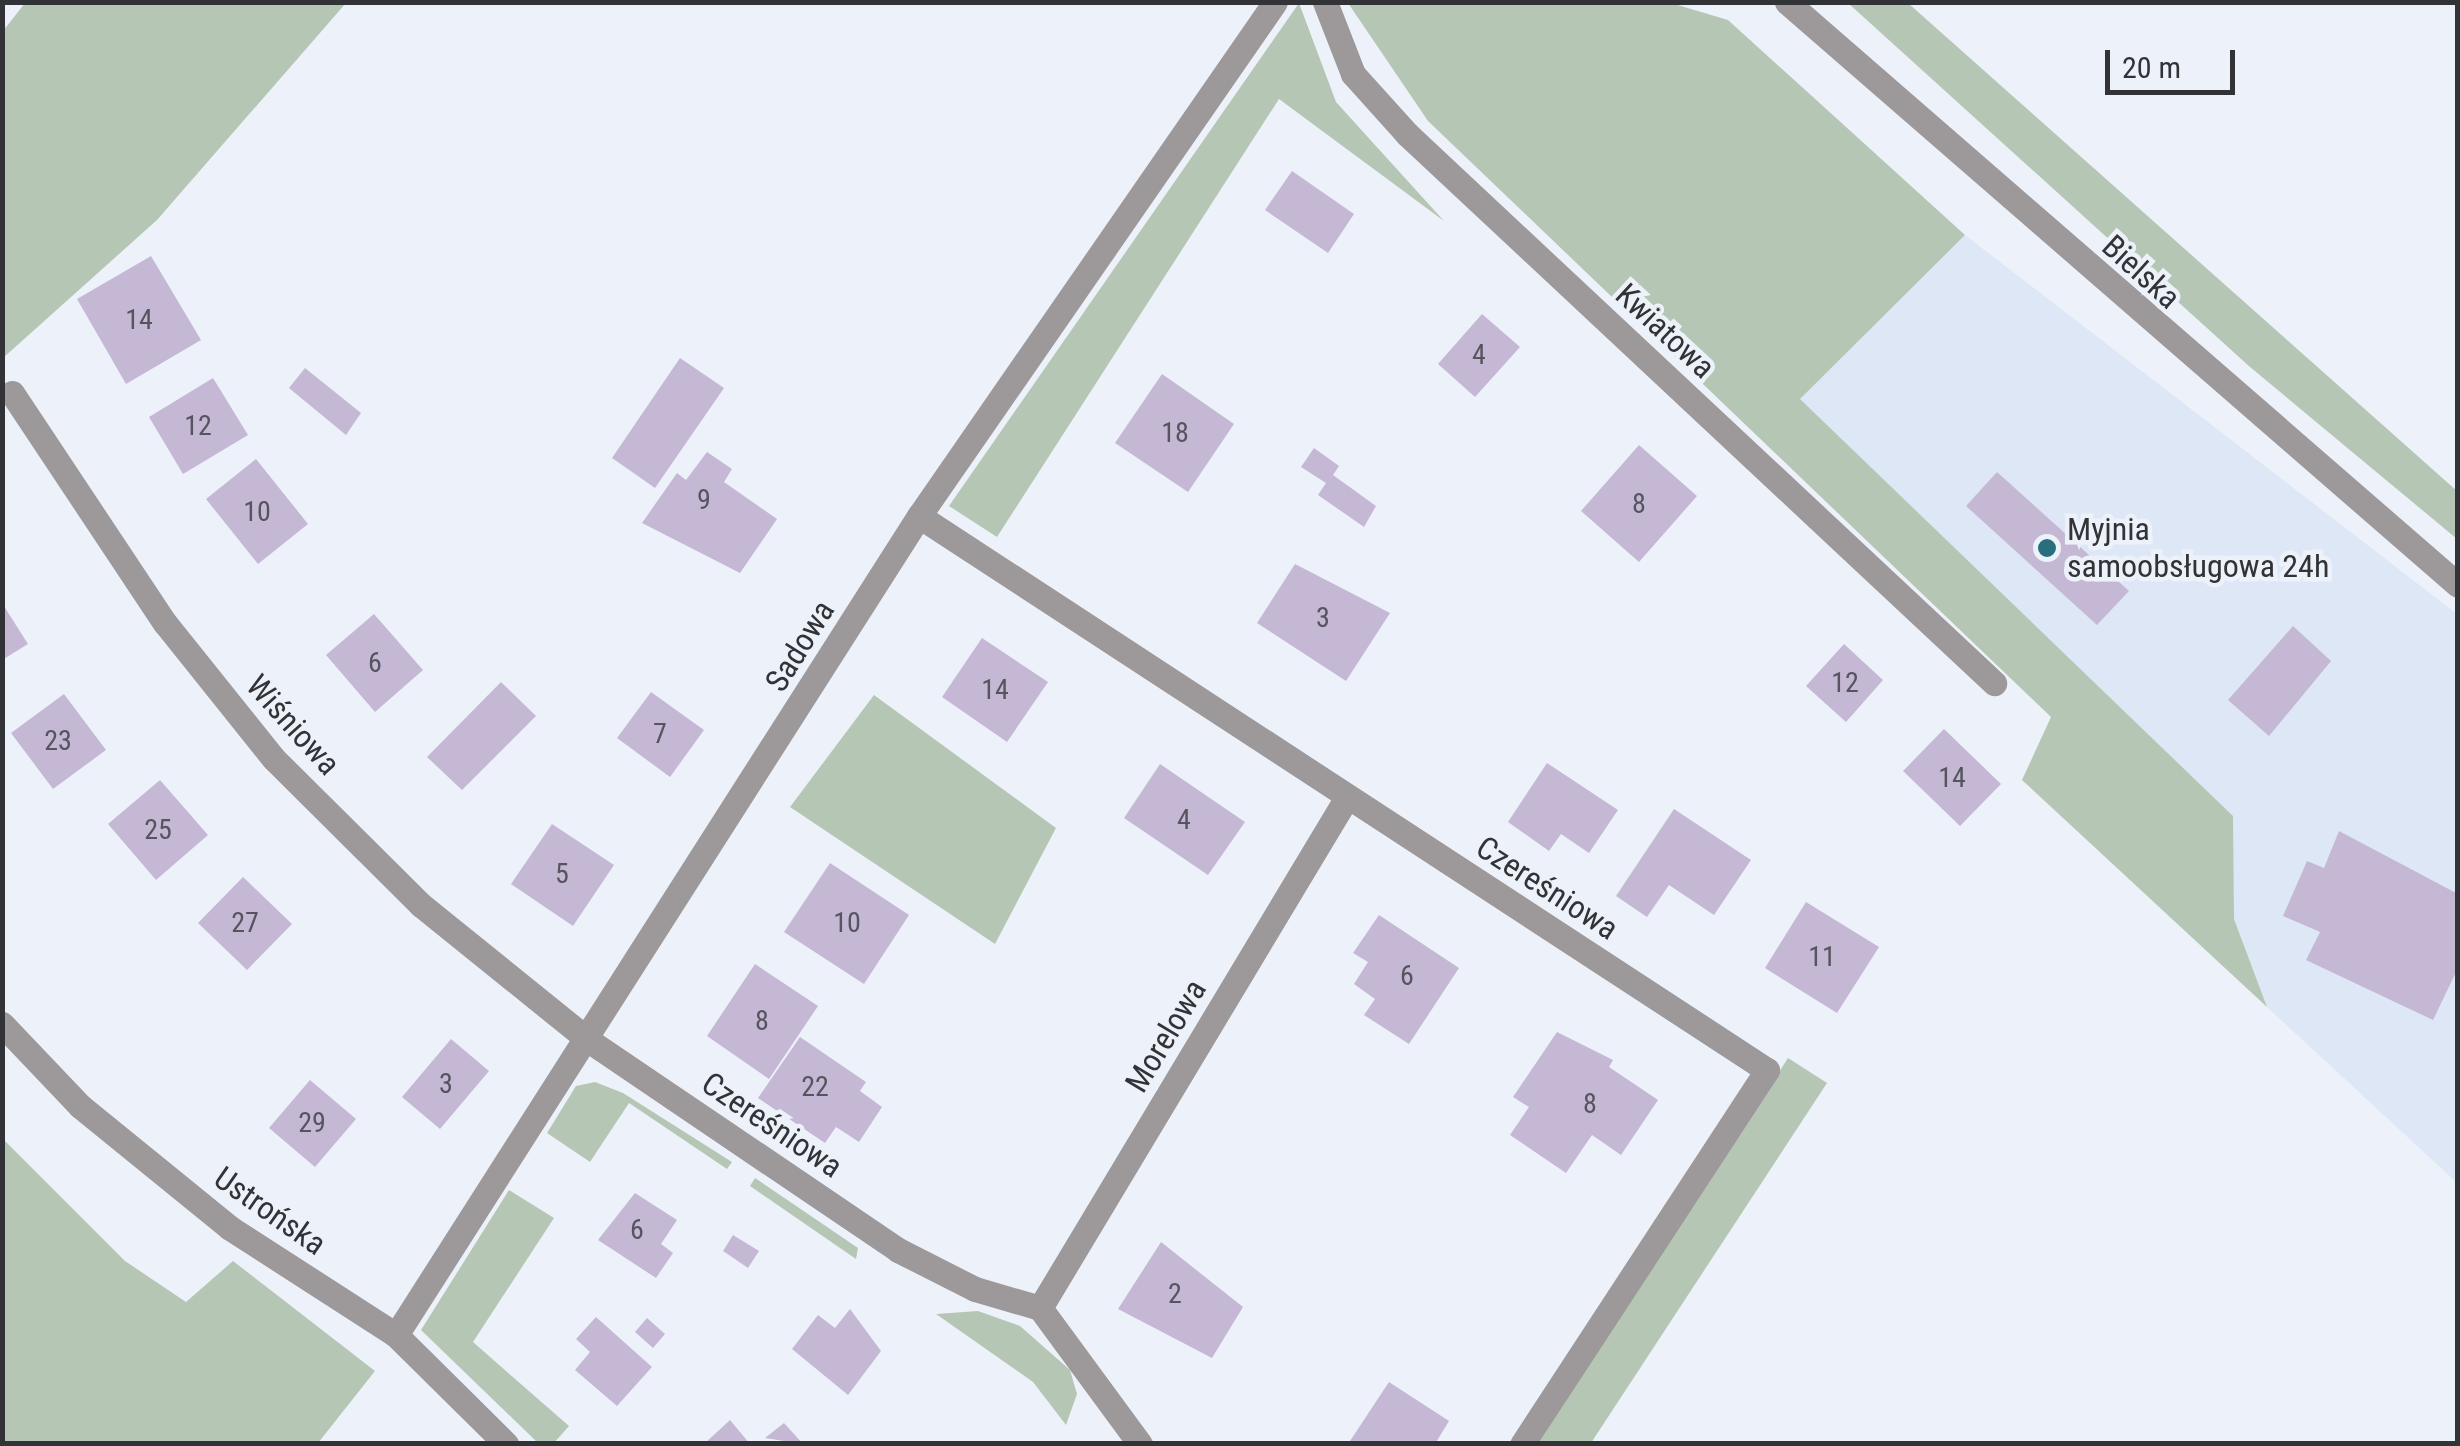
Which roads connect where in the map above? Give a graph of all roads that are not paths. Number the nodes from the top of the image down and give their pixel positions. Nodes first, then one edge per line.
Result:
1 (1275, 2) edge
2 (1325, 2) edge
3 (1787, 2) edge
4 (12, 393) dead end
5 (919, 516) junction
6 (2458, 584) edge
7 (1994, 683) dead end
8 (1347, 797) junction
9 (2, 1024) edge
10 (591, 1042) junction
11 (1040, 1308) junction
12 (396, 1335) junction
13 (506, 1444) edge
14 (1140, 1444) edge
15 (1522, 1444) edge

1 - 5 street, Sadowa
2 - 7 street, Kwiatowa
3 - 6 street, Bielska
4 - 10 street, Wiśniowa
5 - 8 street, Czereśniowa
5 - 10 street, Sadowa
8 - 11 street, Morelowa
8 - 15 street, Czereśniowa
9 - 12 street, Ustrońska
10 - 11 street, Czereśniowa
10 - 12 street, Sadowa
11 - 14 street
12 - 13 street, Ustrońska

